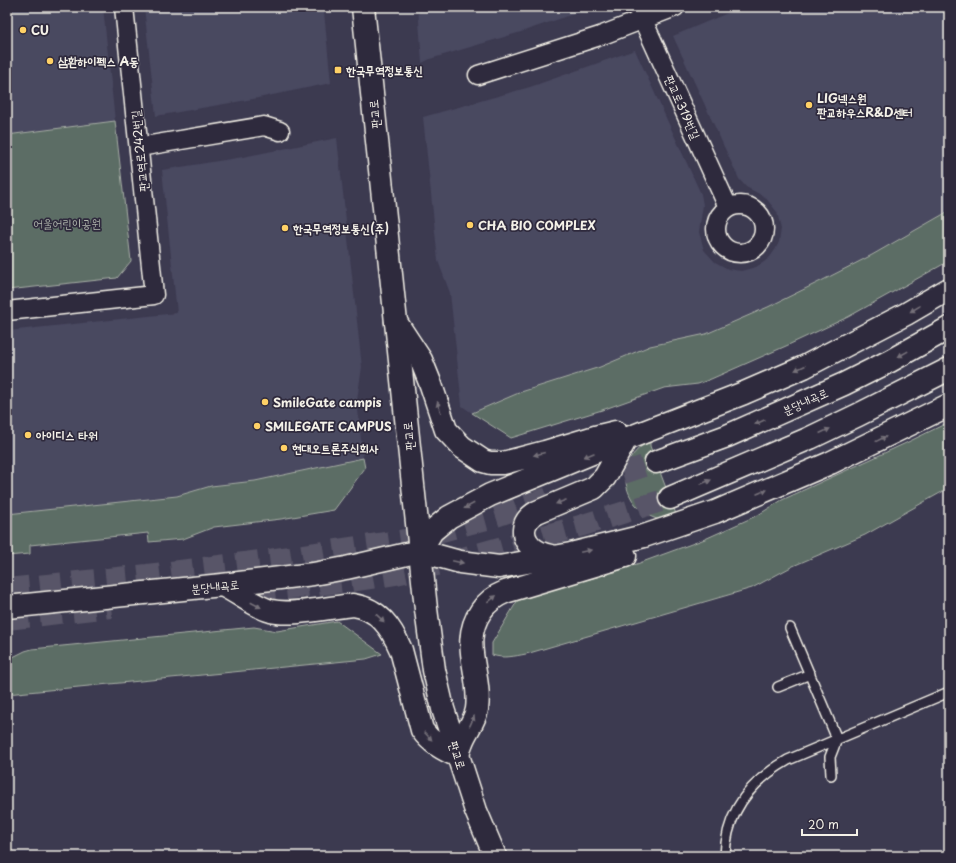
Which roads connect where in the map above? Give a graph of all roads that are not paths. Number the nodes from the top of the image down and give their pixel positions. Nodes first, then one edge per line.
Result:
1 (124, 7) edge
2 (364, 7) edge
3 (675, 7) edge
4 (640, 14) edge
5 (478, 75) dead end
6 (280, 130) dead end
7 (139, 147) junction
8 (728, 207) dead end
9 (949, 289) edge
10 (7, 311) edge
11 (396, 322) junction
12 (949, 328) edge
13 (949, 369) edge
14 (949, 405) edge
15 (684, 416) junction
16 (626, 439) junction
17 (656, 462) tunnel mouth
18 (670, 498) tunnel mouth
19 (735, 504) junction
20 (420, 551) junction
21 (556, 557) junction
22 (222, 585) junction
23 (7, 607) edge
24 (790, 628) dead end
25 (810, 674) junction
26 (778, 687) dead end
27 (949, 692) edge
28 (838, 739) junction
29 (458, 756) junction
30 (831, 775) dead end
31 (495, 856) edge
32 (726, 856) edge

1 - 7 street, 판교역로242번길
2 - 11 main road, 판교로
3 - 4 street
4 - 5 street
4 - 8 street, 판교로319번길
6 - 7 street
7 - 10 street, 판교역로242번길
9 -> 15 main road
15 -> 11 main road
11 - 20 main road, 판교로
12 -> 17 main road, 분당내곡로
18 -> 13 main road
19 -> 14 main road
15 - 16 main road
16 -> 20 main road
16 -> 21 main road
21 -> 19 main road
29 -> 19 main road
20 -> 21 main road
20 - 22 main road, 분당내곡로
20 - 29 main road, 판교로
22 - 23 main road, 분당내곡로
22 -> 29 main road
24 - 25 lane
25 - 26 lane
25 - 28 lane
27 - 28 lane
28 - 30 lane
28 - 32 lane
29 - 31 main road, 판교로

